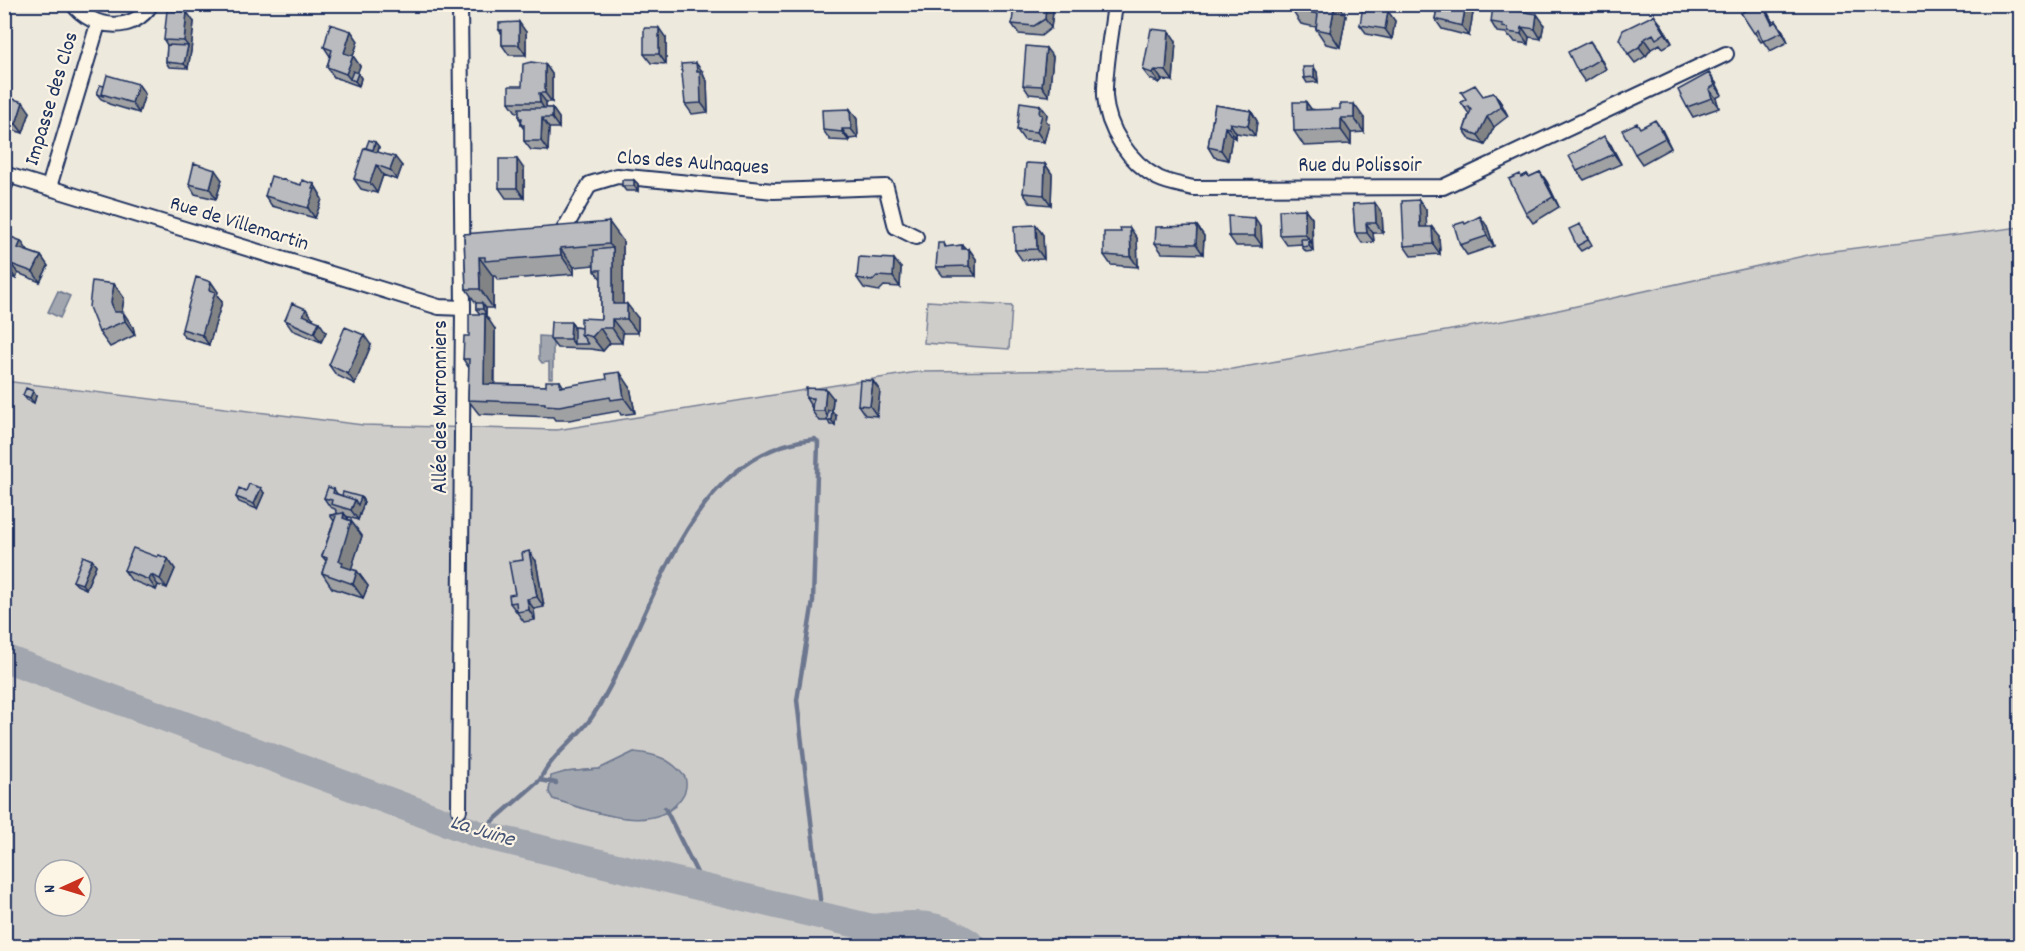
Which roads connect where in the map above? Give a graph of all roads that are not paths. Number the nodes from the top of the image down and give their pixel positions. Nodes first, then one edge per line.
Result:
1 (73, 4) edge
2 (151, 4) edge
3 (460, 4) edge
4 (1115, 4) edge
5 (98, 24) junction
6 (1726, 54) dead end
7 (4, 174) edge
8 (49, 187) junction
9 (539, 236) edge
10 (916, 237) dead end
11 (464, 308) junction
12 (459, 810) dead end

1 - 5 street, Impasse des Clos
2 - 5 street, Impasse des Clos
3 - 11 street, Allée des Marronniers
4 - 6 street, Rue du Polissoir
5 - 8 street, Impasse des Clos
7 - 8 street, Rue de Villemartin
8 - 11 street, Rue de Villemartin
9 - 10 street, Clos des Aulnaques
11 - 12 street, Allée des Marronniers

